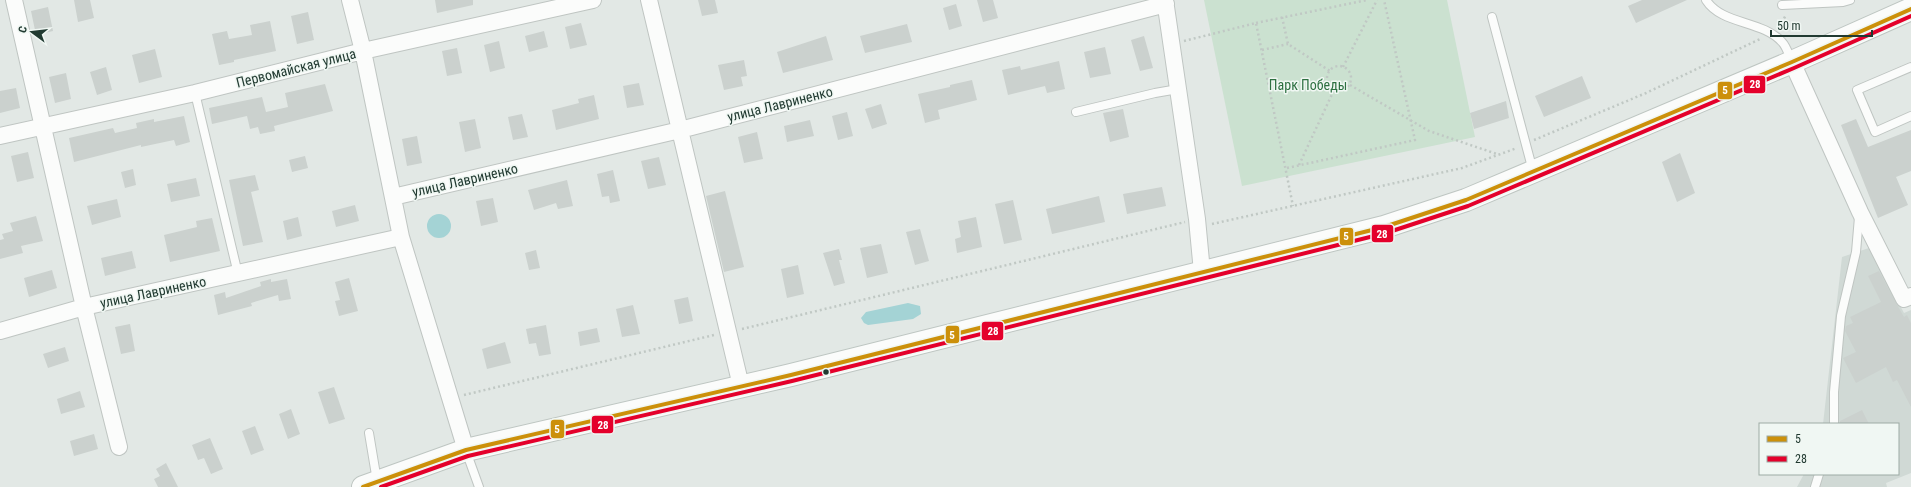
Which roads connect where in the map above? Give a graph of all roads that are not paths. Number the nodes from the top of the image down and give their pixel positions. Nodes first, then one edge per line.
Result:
1 (14, 0) edge
2 (350, 0) edge
3 (593, 0) edge
4 (649, 0) edge
5 (1706, 0) edge
6 (1850, 0) edge
7 (1166, 2) edge
8 (1782, 5) dead end
9 (1911, 9) edge
10 (1492, 17) dead end
11 (362, 51) junction
12 (1792, 62) junction
13 (1911, 67) edge
14 (1178, 89) junction
15 (194, 93) junction
16 (1076, 112) dead end
17 (1911, 116) edge
18 (43, 126) junction
19 (680, 130) junction
20 (0, 136) edge
21 (1533, 172) junction
22 (392, 197) junction
23 (1860, 212) junction
24 (401, 237) junction
25 (1202, 272) junction
26 (238, 274) junction
27 (1911, 296) edge
28 (84, 307) junction
29 (0, 331) edge
30 (741, 386) junction
31 (1834, 423) edge
32 (369, 433) dead end
33 (119, 447) dead end
34 (466, 450) junction
35 (1819, 475) edge
36 (370, 484) edge
37 (480, 487) edge
38 (1815, 487) edge

1 - 18 street
2 - 11 street
3 - 11 street, Первомайская улица
4 - 19 street
5 - 12 lane
6 - 8 lane
7 - 14 street
7 - 19 street, улица Лавриненко
9 - 12 main road
10 - 21 lane
11 - 15 street, Первомайская улица
11 - 22 street
12 - 21 main road
12 - 23 street
13 - 17 lane
14 - 16 lane
14 - 25 street
15 - 18 street, Первомайская улица
15 - 26 lane
18 - 20 street, Первомайская улица
18 - 28 street
19 - 22 street, улица Лавриненко
19 - 30 street
21 - 25 main road
22 - 24 street
23 - 27 street
23 - 31 lane
24 - 26 street, улица Лавриненко
24 - 34 street
25 - 30 main road
26 - 28 street, улица Лавриненко
28 - 29 street, улица Лавриненко
28 - 33 street
30 - 34 main road
32 - 36 lane
34 - 36 main road
34 - 37 lane
35 - 38 lane

